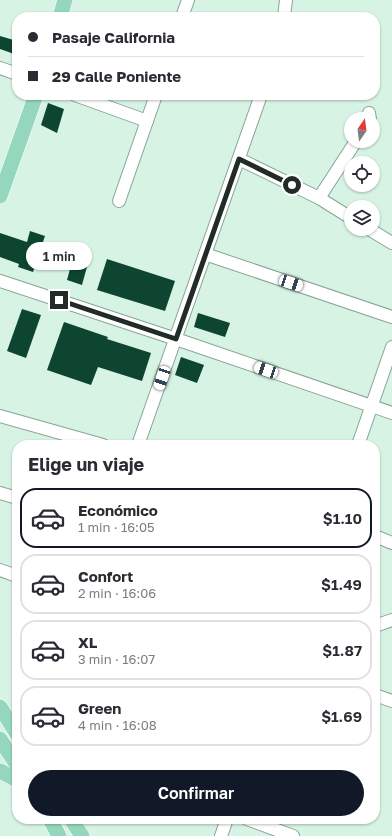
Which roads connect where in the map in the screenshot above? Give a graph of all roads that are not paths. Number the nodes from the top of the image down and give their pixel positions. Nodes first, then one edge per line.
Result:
1 (65, 0) edge
2 (188, 0) edge
3 (286, 0) edge
4 (61, 12) edge
5 (184, 12) edge
6 (285, 12) edge
7 (0, 68) edge
8 (12, 72) edge
9 (34, 100) edge
10 (89, 100) edge
11 (154, 100) edge
12 (259, 100) edge
13 (147, 121) junction
14 (351, 148) edge
15 (239, 159) junction
16 (5, 168) edge
17 (0, 196) edge
18 (319, 198) junction
19 (118, 201) dead end
20 (344, 214) edge
21 (380, 236) edge
22 (392, 243) edge
23 (205, 254) junction
24 (0, 281) edge
25 (392, 317) edge
26 (176, 339) junction
27 (392, 347) edge
28 (372, 406) junction
29 (392, 413) edge
30 (0, 416) edge
31 (85, 440) edge
32 (140, 440) edge
33 (360, 440) edge
34 (0, 493) edge
35 (12, 497) edge
36 (380, 538) edge
37 (392, 543) edge
38 (0, 570) edge
39 (12, 574) edge
40 (392, 620) edge
41 (380, 624) edge
42 (380, 697) edge
43 (392, 701) edge
44 (0, 739) edge
45 (11, 758) edge
46 (0, 771) edge
47 (12, 777) edge
48 (53, 824) edge
49 (74, 824) edge
50 (225, 824) edge
51 (261, 824) edge
52 (60, 836) edge
53 (82, 836) edge
54 (221, 836) edge
55 (294, 836) edge

1 - 4 main road
2 - 5 street
3 - 6 street
7 - 8 street
9 - 16 main road
10 - 13 street
11 - 13 street
12 - 15 street
13 - 19 street
14 - 18 street
15 - 18 street
15 - 23 street
16 - 17 main road
18 - 20 street
21 - 22 street
23 - 25 street
23 - 26 street
24 - 26 street
26 - 28 street
26 - 32 street
27 - 28 street
28 - 29 street
28 - 33 street
30 - 31 street
34 - 35 street
36 - 37 street
38 - 39 street
40 - 41 street
42 - 43 street
44 - 45 main road
46 - 47 main road
48 - 52 main road
49 - 53 main road
50 - 54 street
51 - 55 street

